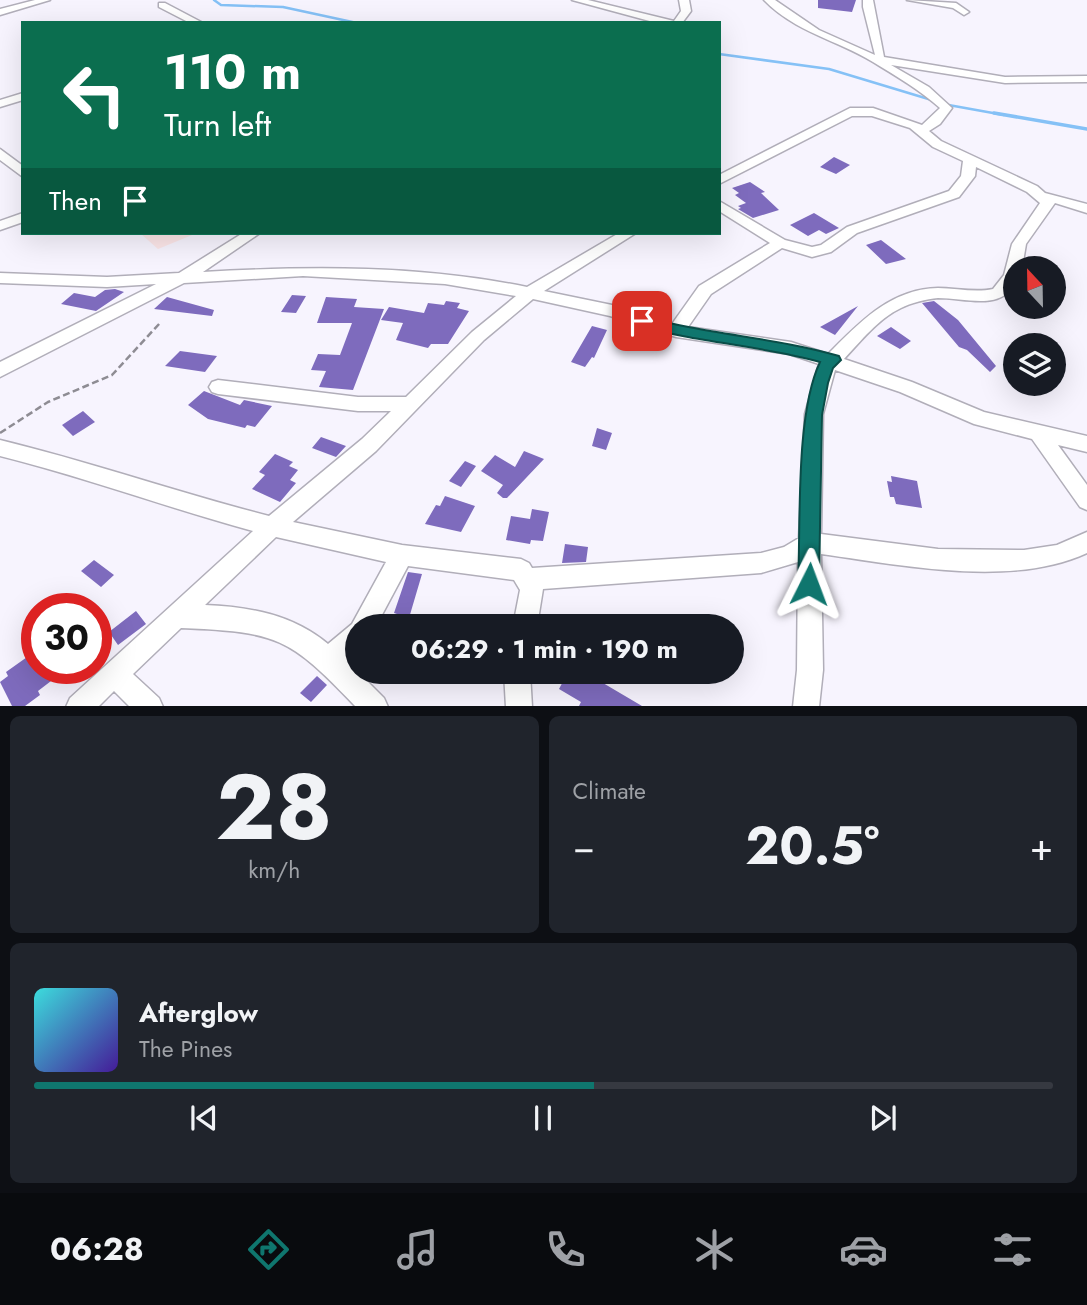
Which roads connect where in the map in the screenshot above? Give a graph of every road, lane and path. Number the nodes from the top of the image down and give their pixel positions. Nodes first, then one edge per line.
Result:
1 (45, 0) edge
2 (577, 0) edge
3 (684, 0) edge
4 (769, 0) edge
5 (868, 0) edge
6 (912, 0) edge
7 (162, 5) dead end
8 (0, 12) edge
9 (964, 12) dead end
10 (194, 21) edge
11 (662, 21) edge
12 (678, 21) edge
13 (876, 59) junction
14 (1087, 79) edge
15 (21, 97) edge
16 (0, 104) edge
17 (923, 130) junction
18 (0, 153) edge
19 (970, 161) junction
20 (21, 171) edge
21 (721, 179) edge
22 (1045, 197) junction
23 (721, 206) edge
24 (1087, 209) edge
25 (21, 218) edge
26 (0, 226) edge
27 (250, 235) edge
28 (626, 235) edge
29 (780, 243) junction
30 (185, 275) junction
31 (0, 278) edge
32 (531, 292) junction
33 (160, 323) dead end
34 (676, 331) junction
35 (833, 360) junction
36 (0, 370) edge
37 (218, 387) dead end
38 (411, 404) junction
39 (0, 433) edge
40 (1040, 436) junction
41 (1087, 444) edge
42 (0, 448) edge
43 (1087, 501) edge
44 (272, 527) junction
45 (1087, 542) edge
46 (811, 543) junction
47 (402, 555) junction
48 (528, 579) junction
49 (370, 614) edge
50 (527, 614) edge
51 (174, 616) junction
52 (345, 647) edge
53 (326, 661) junction
54 (115, 675) junction
55 (518, 684) edge
56 (79, 706) edge
57 (150, 706) edge
58 (375, 706) edge
59 (519, 706) edge
60 (806, 706) edge

1 - 8 street
2 - 11 street
3 - 12 street
4 - 13 street
5 - 13 street
6 - 9 street
7 - 10 street
13 - 14 street
13 - 17 street
15 - 16 street
17 - 19 street
17 - 21 street
18 - 20 street
19 - 22 street
19 - 29 street
22 - 24 street
22 - 35 street
23 - 29 street
25 - 26 street
27 - 30 street
28 - 32 street
29 - 34 street
30 - 31 street
30 - 32 street
30 - 36 street
32 - 34 street
32 - 38 street
33 - 39 path
34 - 35 street
35 - 40 street
35 - 46 street
37 - 38 street
38 - 44 street
40 - 41 street
40 - 43 street
42 - 44 street
44 - 47 street
44 - 51 street
45 - 46 street
46 - 48 street
46 - 60 street
47 - 48 street
47 - 49 street
48 - 50 street
51 - 53 street
51 - 54 street
52 - 53 street
53 - 58 street
54 - 56 street
54 - 57 street
55 - 59 street

